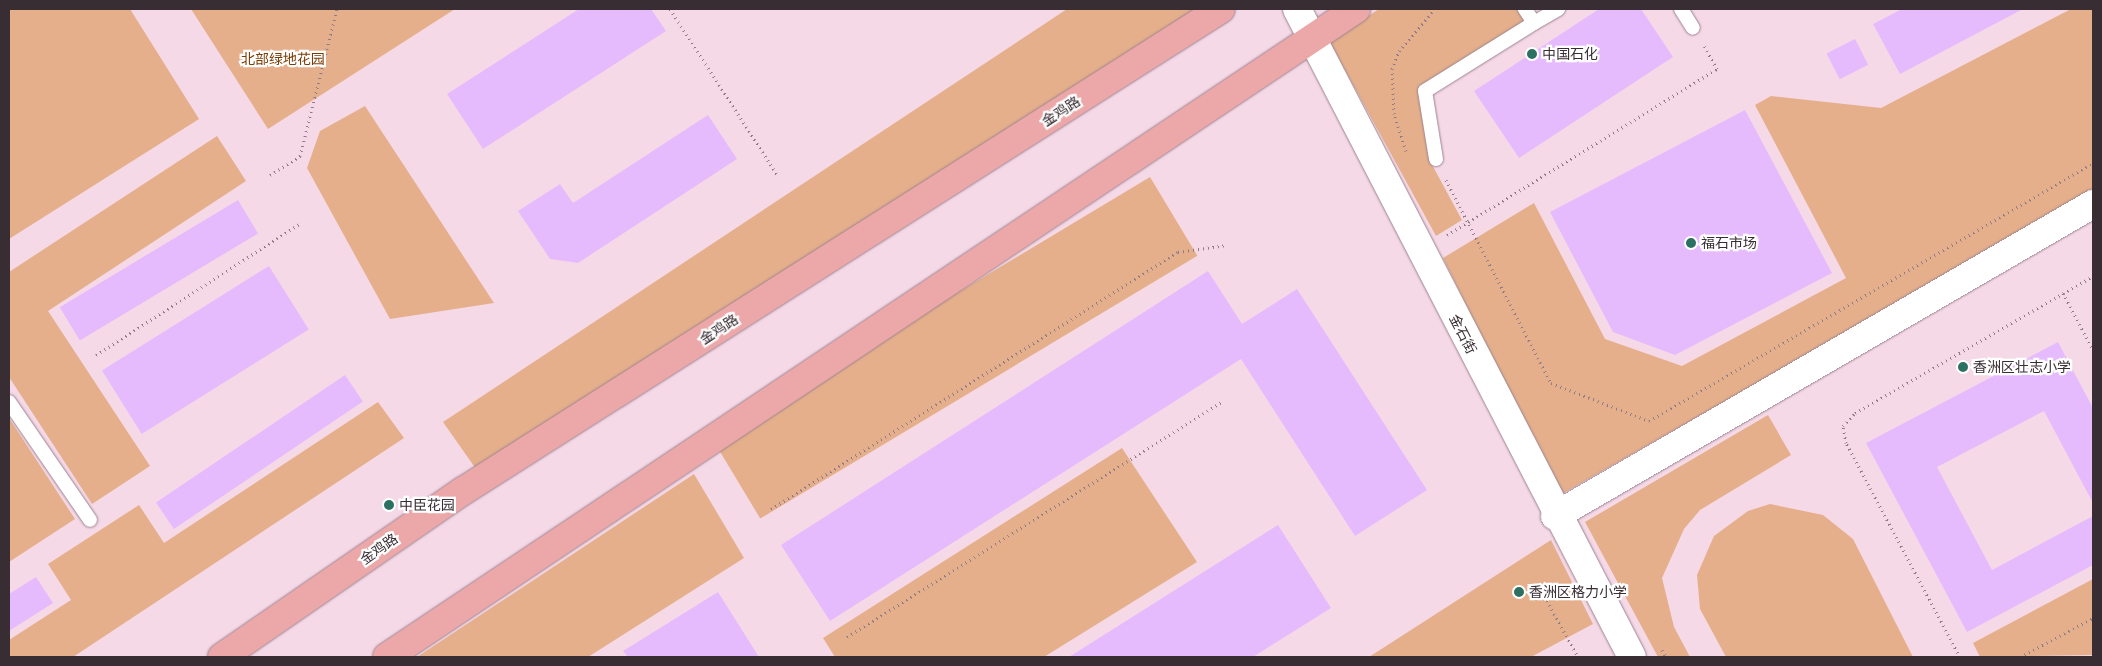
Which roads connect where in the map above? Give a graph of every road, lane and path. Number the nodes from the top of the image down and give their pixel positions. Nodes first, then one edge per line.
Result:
1 (337, 9) edge
2 (670, 9) edge
3 (1221, 9) edge
4 (1297, 9) edge
5 (1356, 9) edge
6 (1435, 9) edge
7 (1525, 9) edge
8 (1558, 9) edge
9 (1681, 9) edge
10 (1534, 23) junction
11 (1693, 28) joint
12 (1312, 37) junction
13 (1408, 156) dead end
14 (1436, 159) joint
15 (2093, 163) edge
16 (270, 175) dead end
17 (778, 176) dead end
18 (2093, 204) edge
19 (301, 223) dead end
20 (1470, 224) junction
21 (1440, 228) dead end
22 (1227, 245) dead end
23 (1449, 245) dead end
24 (2093, 276) edge
25 (2063, 293) junction
26 (2093, 350) edge
27 (96, 355) dead end
28 (9, 402) edge
29 (1222, 402) dead end
30 (771, 509) dead end
31 (1556, 516) junction
32 (90, 520) dead end
33 (1537, 583) dead end
34 (2093, 618) edge
35 (847, 637) dead end
36 (1657, 640) dead end
37 (222, 657) edge
38 (387, 657) edge
39 (1578, 657) edge
40 (1632, 657) edge
41 (1666, 657) edge
42 (1960, 657) edge
43 (2020, 657) edge

1 - 16 path
2 - 17 path
3 - 37 main road, 金鸡路
4 - 12 street, 金石街
5 - 12 main road
6 - 13 path
7 - 10 lane
8 - 10 lane
9 - 11 lane
10 - 14 lane
11 - 20 path
12 - 31 street, 金石街
12 - 38 main road
14 - 20 path
15 - 20 path
18 - 31 street
19 - 27 path
21 - 23 path
22 - 30 path
24 - 25 path
25 - 26 path
25 - 42 path
28 - 32 lane
29 - 35 path
31 - 40 street, 金石街
33 - 39 path
34 - 43 path
36 - 41 path

